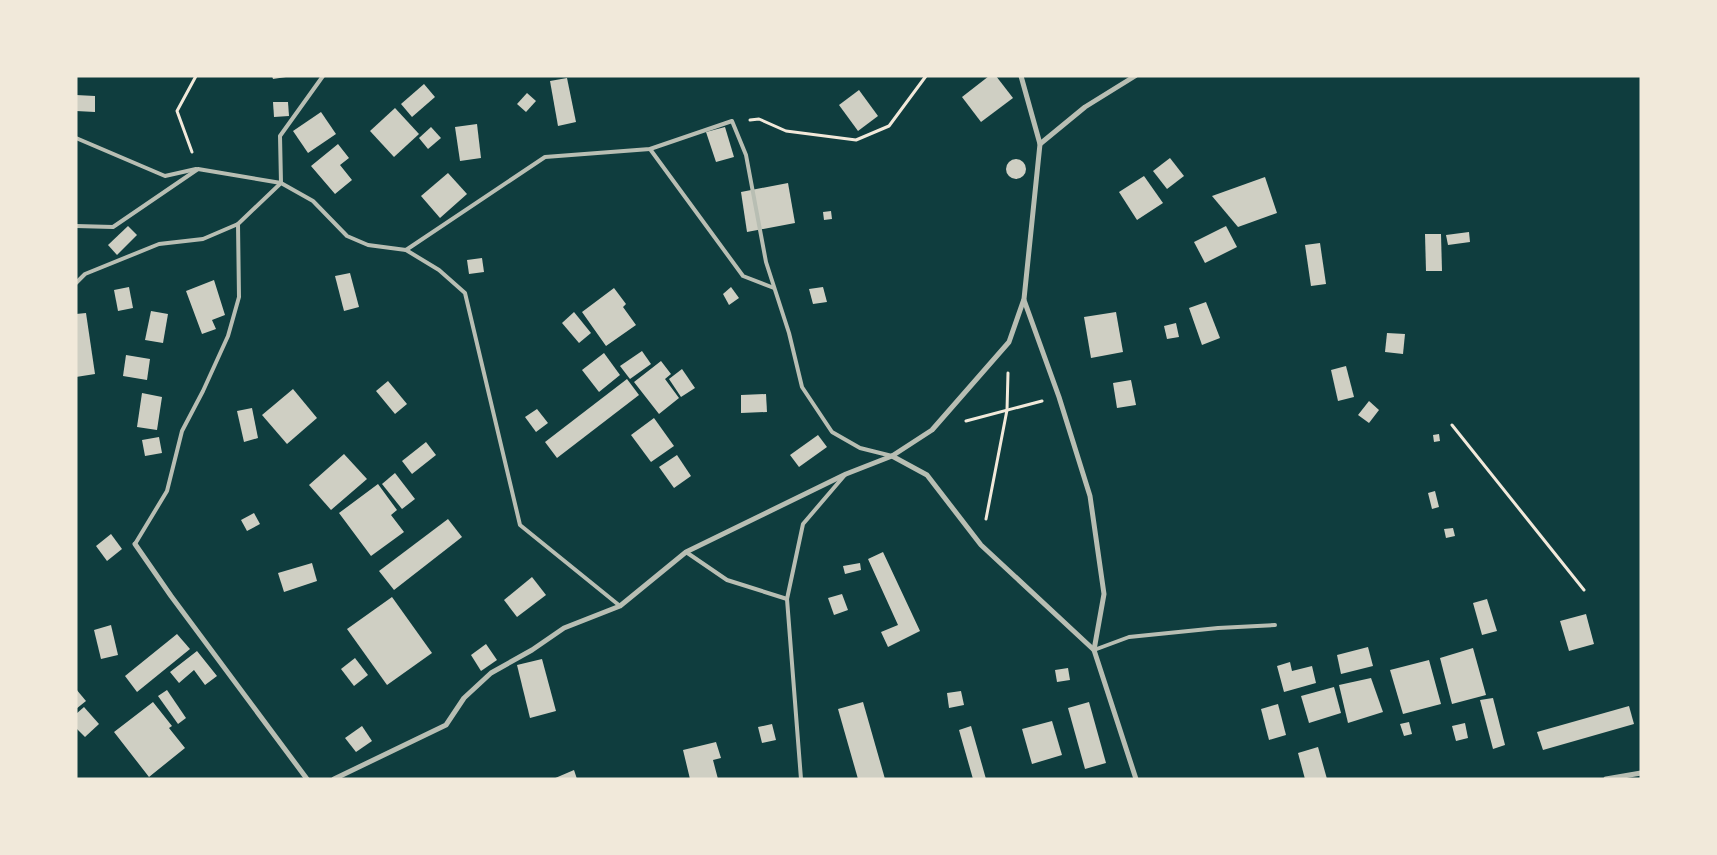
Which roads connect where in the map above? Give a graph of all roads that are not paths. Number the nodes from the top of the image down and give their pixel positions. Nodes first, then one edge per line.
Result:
1 (323, 76) edge
2 (1021, 76) edge
3 (1135, 76) edge
4 (76, 138) edge
5 (1040, 144) junction
6 (650, 149) junction
7 (198, 169) junction
8 (281, 183) junction
9 (238, 224) junction
10 (76, 226) edge
11 (406, 250) junction
12 (76, 283) edge
13 (774, 288) junction
14 (1024, 299) junction
15 (892, 456) junction
16 (846, 474) junction
17 (135, 544) joint
18 (686, 552) junction
19 (787, 600) junction
20 (620, 606) junction
21 (1275, 625) dead end
22 (1094, 650) junction
23 (1641, 773) edge
24 (307, 779) edge
25 (334, 779) edge
26 (801, 779) edge
27 (1136, 779) edge
28 (1606, 779) edge

1 - 8 lane
2 - 5 street
3 - 5 street
4 - 7 lane
5 - 14 street
6 - 11 lane
6 - 13 lane
6 - 13 lane
7 - 8 lane
7 - 10 lane
8 - 9 lane
8 - 11 lane
9 - 12 lane
9 - 17 lane
11 - 20 lane
13 - 15 lane
14 - 15 street
14 - 22 street
15 - 16 street
15 - 22 street
16 - 18 street
16 - 19 lane
17 - 24 street
18 - 19 lane
18 - 20 street
19 - 26 lane
20 - 25 street
21 - 22 lane
22 - 27 street
23 - 28 street

